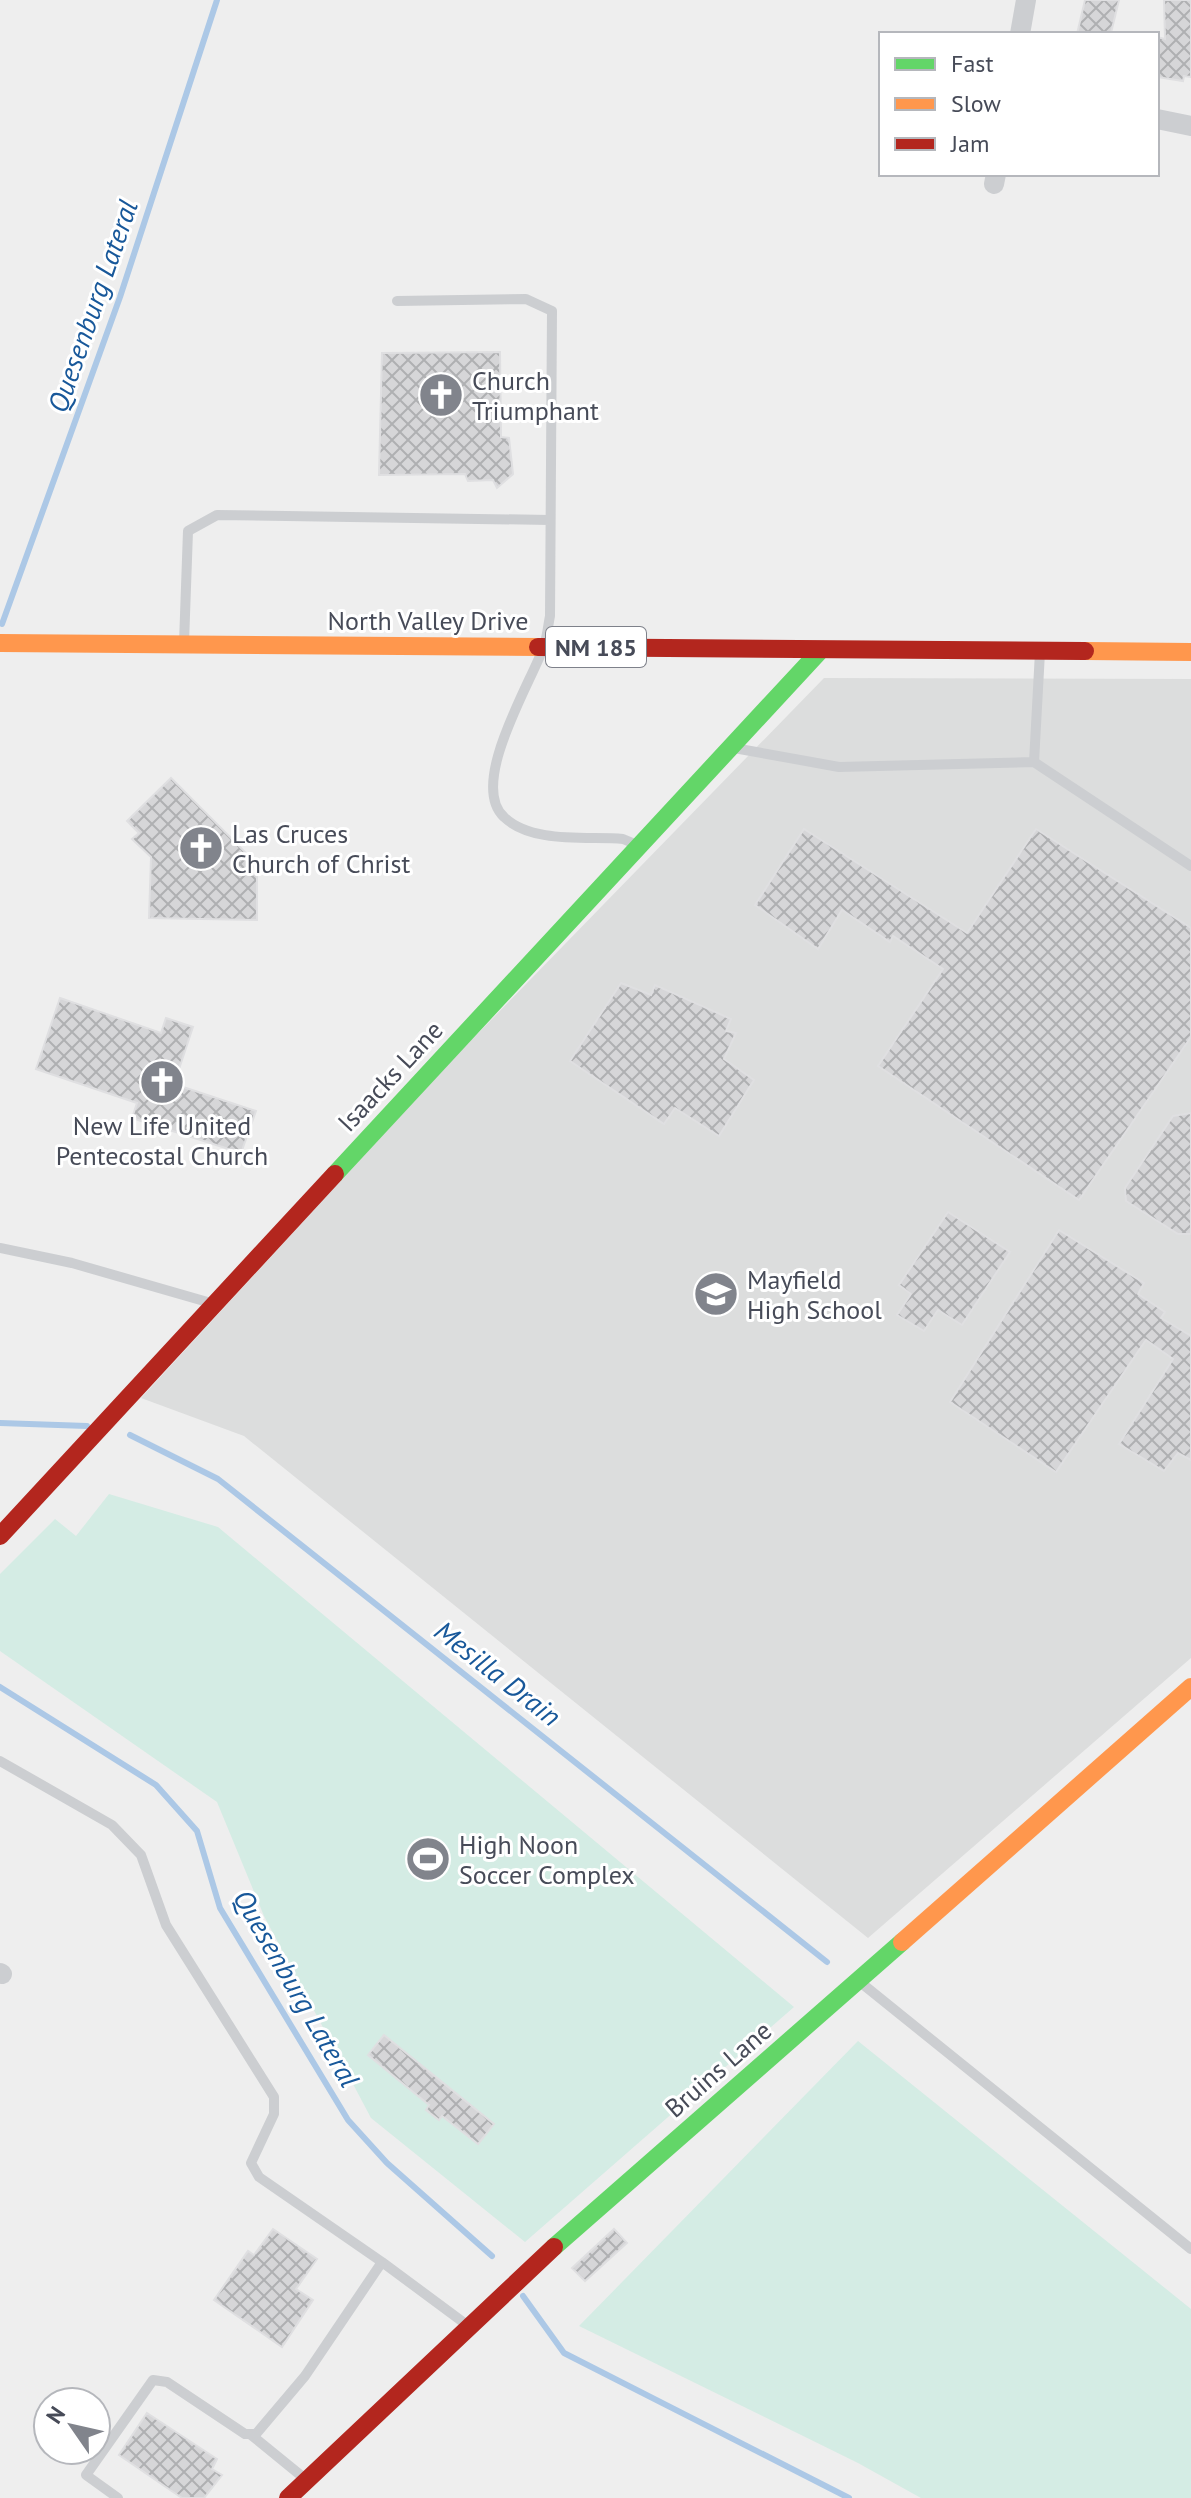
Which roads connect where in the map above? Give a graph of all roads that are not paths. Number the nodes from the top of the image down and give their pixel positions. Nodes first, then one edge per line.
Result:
1 (1026, 0) edge
2 (1020, 32) edge
3 (1159, 119) edge
4 (1191, 126) edge
5 (397, 301) dead end
6 (550, 520) junction
7 (0, 643) edge
8 (184, 645) junction
9 (544, 646) junction
10 (819, 652) junction
11 (1040, 652) junction
12 (1191, 652) edge
13 (731, 747) junction
14 (1034, 762) junction
15 (639, 846) junction
16 (1191, 866) edge
17 (0, 1248) edge
18 (215, 1304) junction
19 (0, 1536) edge
20 (1191, 1687) edge
21 (0, 1761) edge
22 (858, 1981) junction
23 (1191, 2249) edge
24 (382, 2262) junction
25 (467, 2325) junction
26 (250, 2434) junction
27 (307, 2481) junction
28 (118, 2498) edge
29 (288, 2498) edge

1 - 2 street
3 - 4 street
5 - 6 lane
6 - 8 lane
6 - 9 lane
7 - 8 street, North Valley Drive / NM 185
8 - 9 street, North Valley Drive / NM 185
9 - 10 street, North Valley Drive / NM 185
9 - 15 lane
10 - 11 street, North Valley Drive / NM 185
10 - 13 street, Isaacks Lane
11 - 12 street, North Valley Drive / NM 185
11 - 14 lane
13 - 14 lane
13 - 15 street, Isaacks Lane
14 - 16 lane
15 - 18 street, Isaacks Lane
17 - 18 lane
18 - 19 street, Isaacks Lane
20 - 22 street, Bruins Lane
21 - 24 lane
22 - 23 lane
22 - 25 street, Bruins Lane
24 - 25 lane
24 - 26 lane
25 - 27 street, Bruins Lane
26 - 27 lane
26 - 28 lane
27 - 29 street, Bruins Lane

